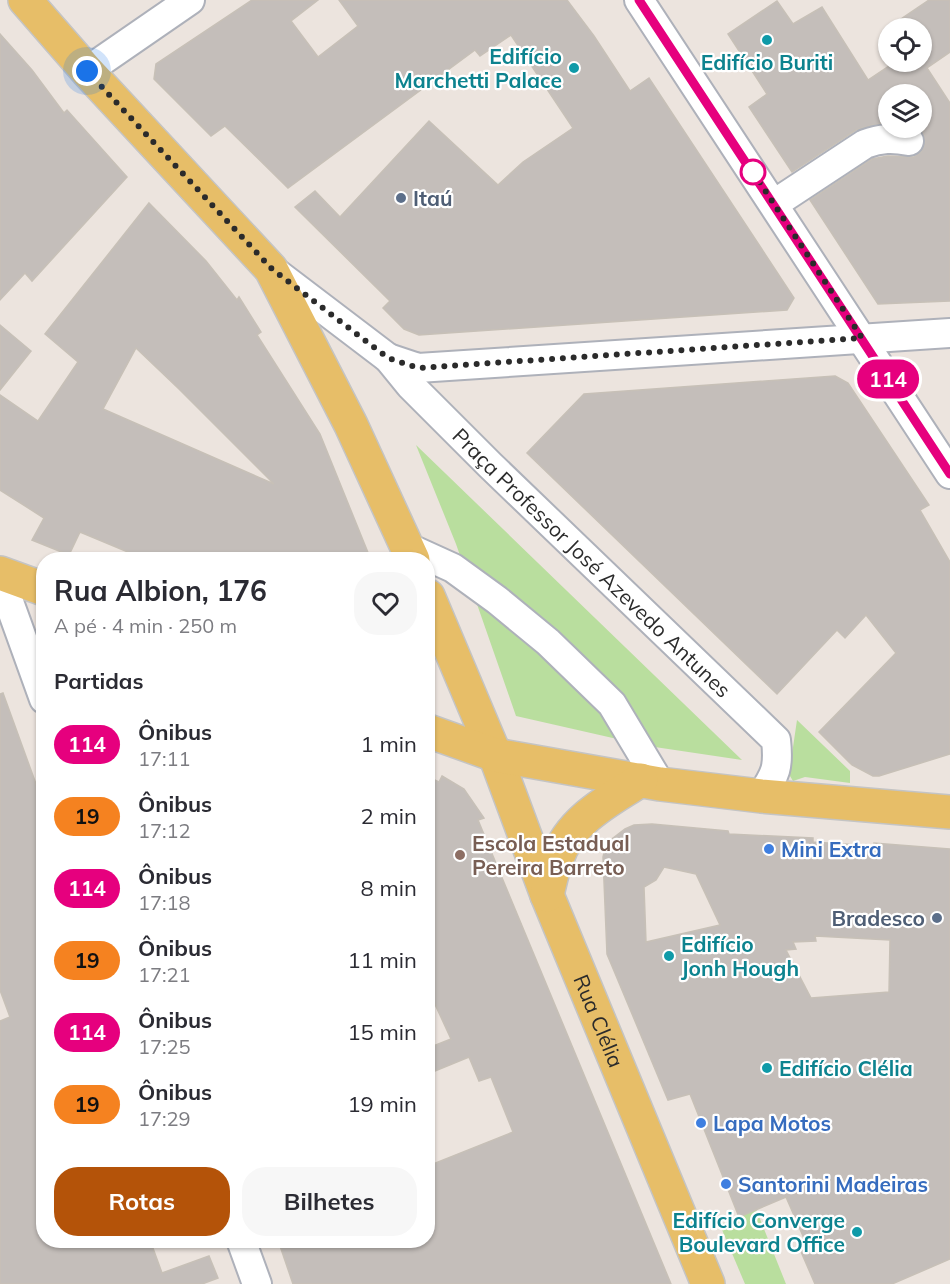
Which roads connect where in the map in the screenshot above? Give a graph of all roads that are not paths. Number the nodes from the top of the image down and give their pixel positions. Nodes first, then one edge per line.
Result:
1 (25, 0) edge
2 (190, 0) edge
3 (639, 0) edge
4 (87, 71) junction
5 (909, 141) dead end
6 (774, 204) junction
7 (272, 269) junction
8 (950, 333) edge
9 (862, 338) junction
10 (388, 358) junction
11 (950, 474) edge
12 (410, 552) edge
13 (435, 562) edge
14 (0, 573) edge
15 (0, 577) edge
16 (36, 586) edge
17 (435, 613) edge
18 (36, 677) edge
19 (435, 734) edge
20 (495, 755) junction
21 (651, 782) junction
22 (761, 796) junction
23 (950, 812) edge
24 (548, 895) junction
25 (244, 1248) edge
26 (257, 1284) edge
27 (708, 1284) edge

1 - 4 main road
2 - 4 street
3 - 6 street
4 - 7 main road
5 - 6 street
6 - 9 street
7 - 10 street, Praça Professor José Azevedo Antunes
7 - 12 main road
8 - 9 street
9 - 10 street
9 - 11 street
10 - 22 street, Praça Professor José Azevedo Antunes
13 - 21 street
14 - 16 main road
15 - 18 street
17 - 20 main road
19 - 20 main road
20 - 21 main road
20 - 24 main road, Rua Clélia
21 - 22 main road
21 - 24 main road
22 - 23 main road
24 - 27 main road, Rua Clélia
25 - 26 street

